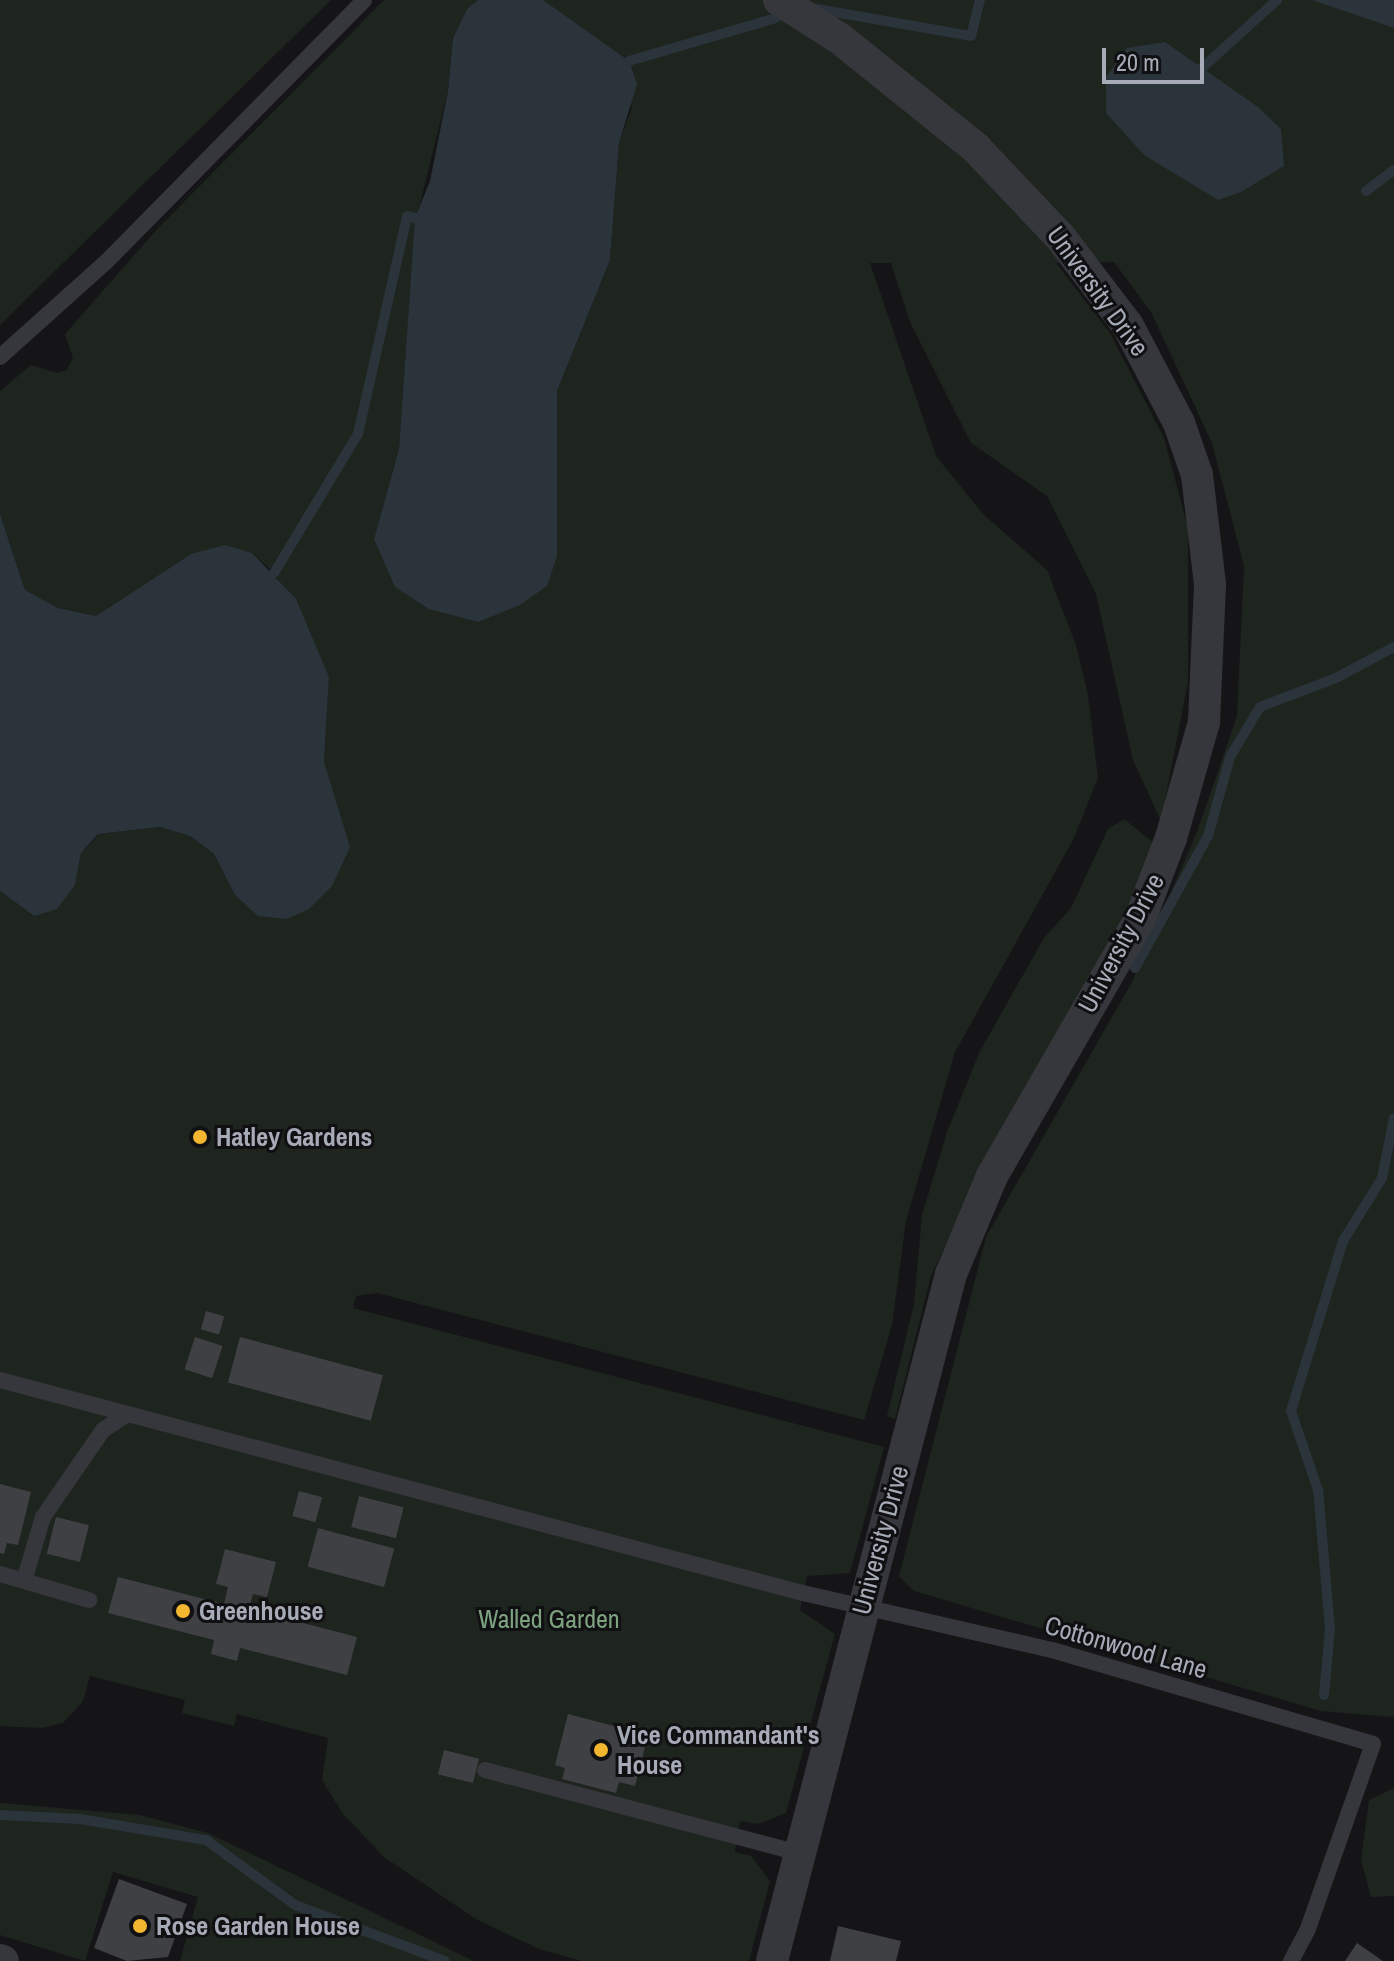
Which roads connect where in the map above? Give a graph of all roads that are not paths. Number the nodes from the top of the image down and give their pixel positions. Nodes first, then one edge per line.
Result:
1 (364, 0) edge
2 (779, 0) edge
3 (0, 357) edge
4 (0, 1380) edge
5 (126, 1415) junction
6 (0, 1574) edge
7 (24, 1581) junction
8 (89, 1600) dead end
9 (863, 1604) junction
10 (485, 1770) dead end
11 (796, 1852) junction
12 (772, 1961) edge
13 (1291, 1961) edge

1 - 3 lane
2 - 9 street, University Drive
4 - 5 lane, Cottonwood Lane
5 - 7 lane
5 - 9 lane, Cottonwood Lane
6 - 7 lane
7 - 8 lane
9 - 11 street, University Drive
9 - 13 lane, Cottonwood Lane
10 - 11 lane
11 - 12 street, University Drive

